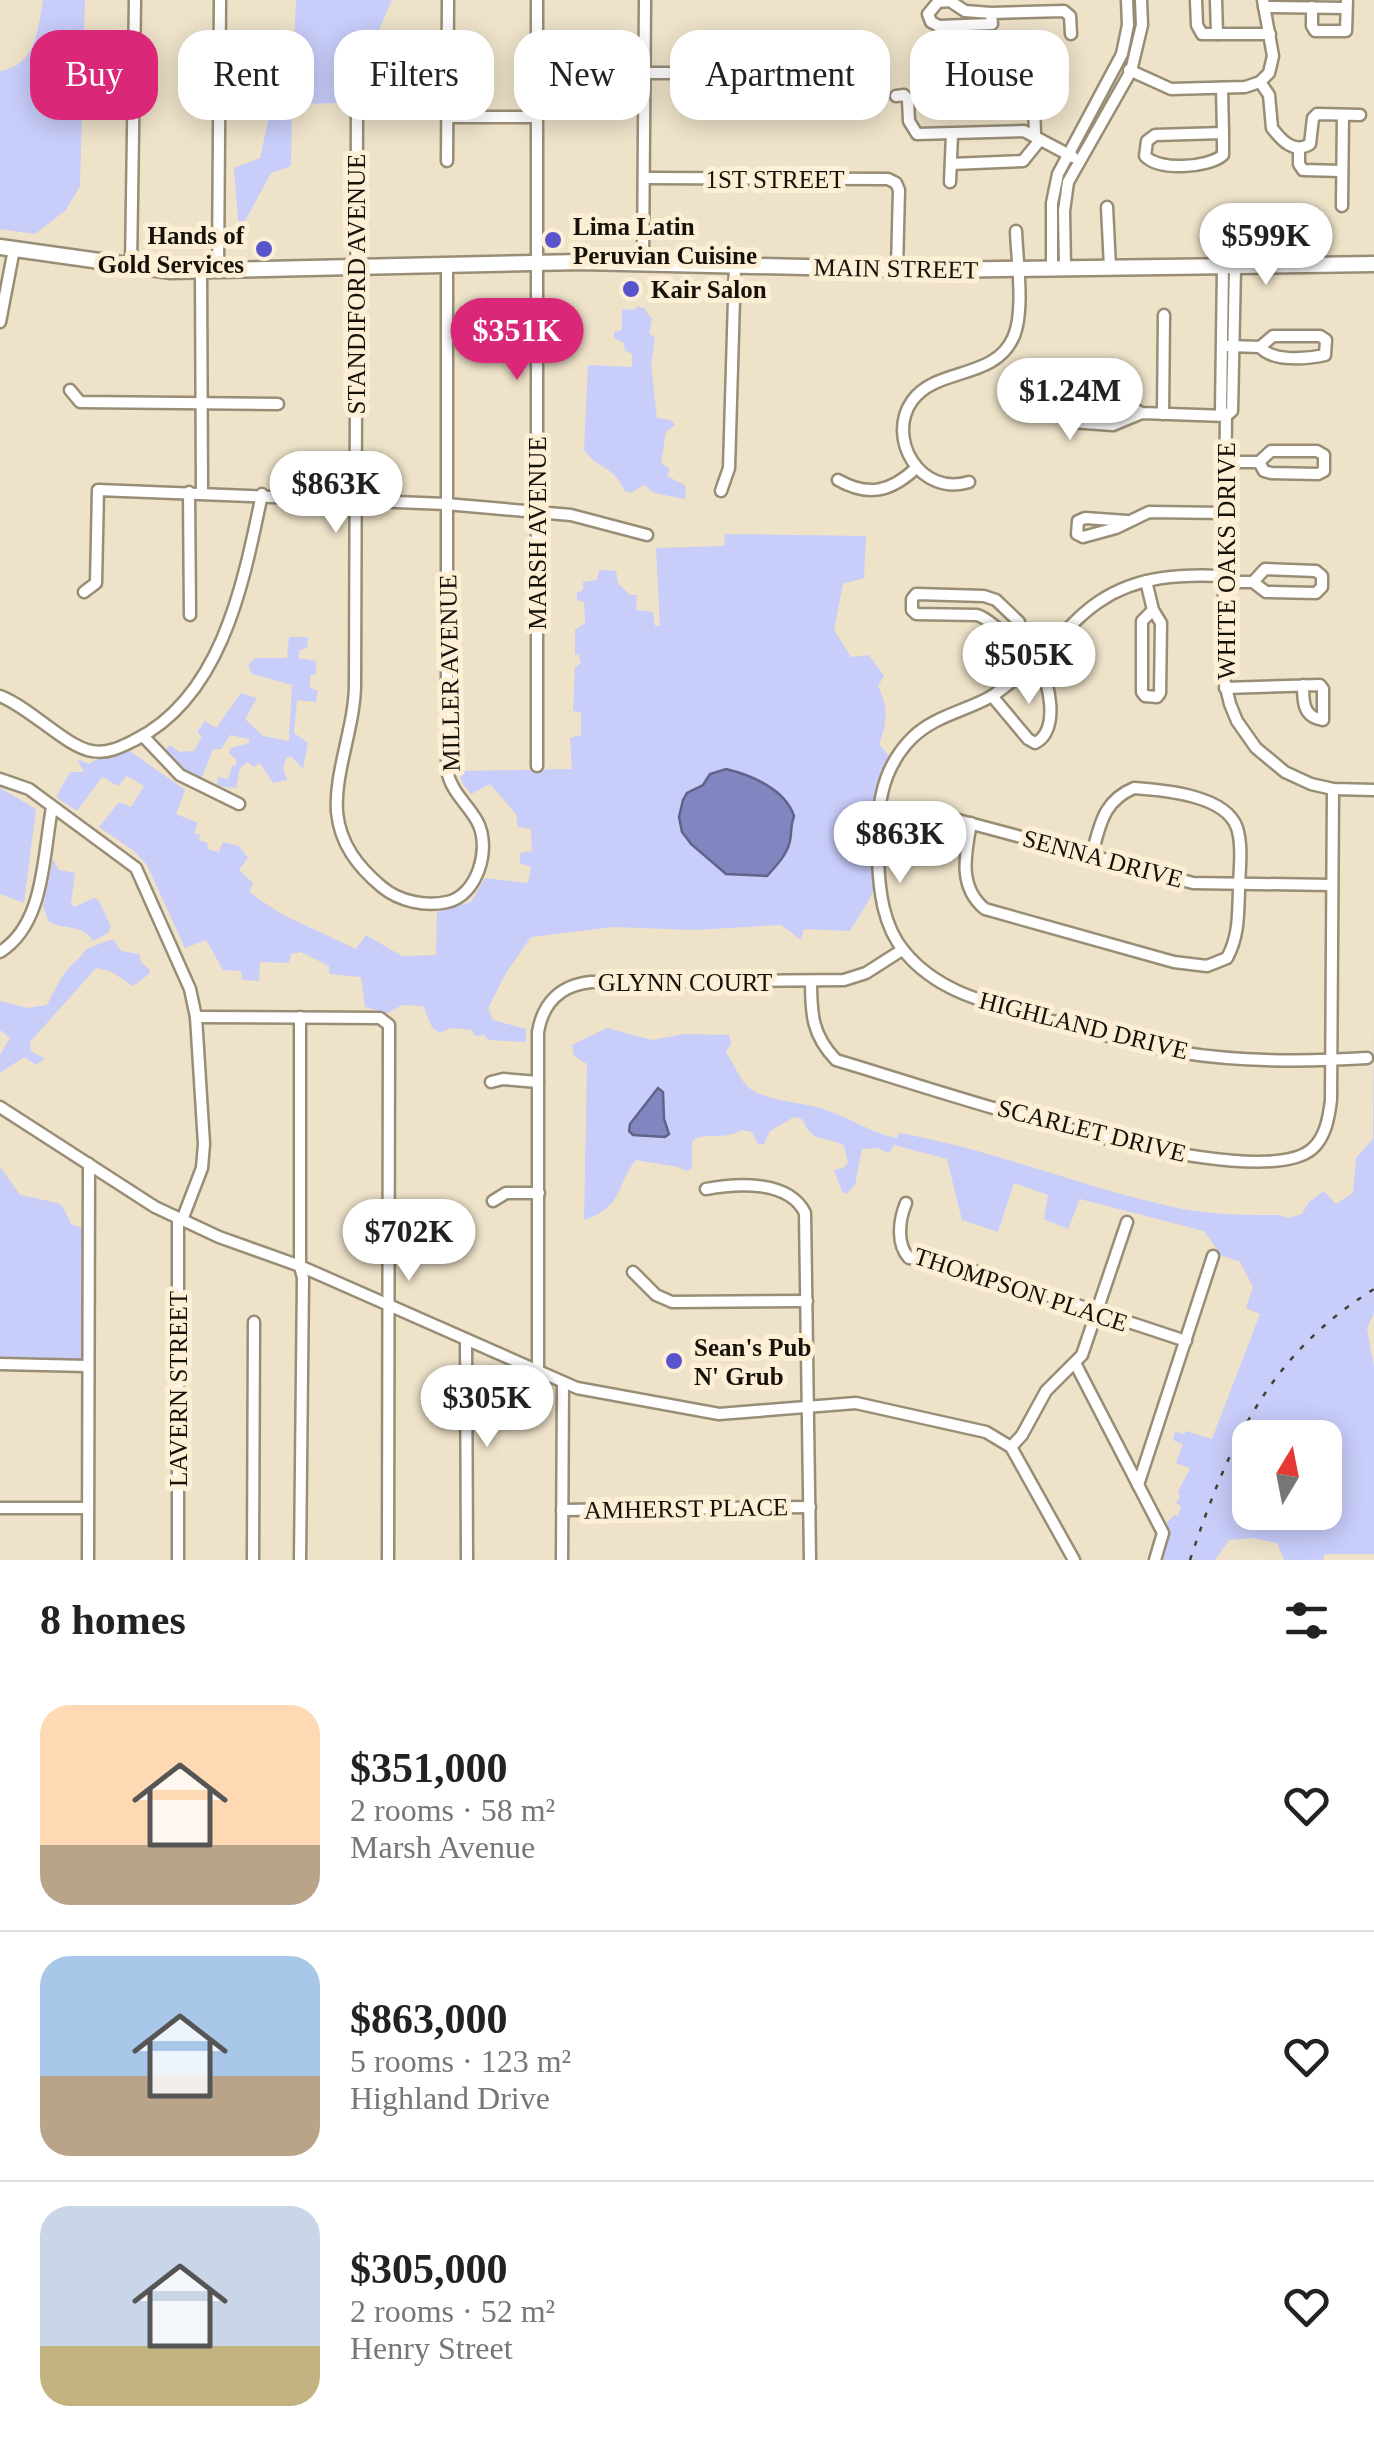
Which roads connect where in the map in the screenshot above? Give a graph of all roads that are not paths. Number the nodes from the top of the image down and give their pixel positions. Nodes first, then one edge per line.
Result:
1 (134, 0) edge
2 (220, 0) edge
3 (448, 0) edge
4 (537, 0) edge
5 (645, 0) edge
6 (1127, 0) edge
7 (1141, 0) edge
8 (1196, 0) edge
9 (1216, 0) edge
10 (1263, 3) edge
11 (1346, 4) edge
12 (1043, 6) edge
13 (1312, 7) junction
14 (991, 13) junction
15 (448, 30) edge
16 (537, 30) edge
17 (645, 30) edge
18 (1071, 34) dead end
19 (1217, 34) junction
20 (1270, 34) junction
21 (1118, 64) junction
22 (1131, 71) junction
23 (1260, 82) junction
24 (1222, 88) junction
25 (896, 96) dead end
26 (1360, 114) dead end
27 (1343, 115) junction
28 (357, 120) edge
29 (448, 120) edge
30 (537, 120) edge
31 (645, 120) edge
32 (1035, 120) edge
33 (1223, 132) junction
34 (952, 134) junction
35 (1037, 137) junction
36 (1299, 149) junction
37 (1067, 154) junction
38 (1078, 160) junction
39 (447, 161) dead end
40 (951, 164) junction
41 (1342, 171) junction
42 (644, 178) junction
43 (950, 182) dead end
44 (1342, 206) dead end
45 (1107, 207) dead end
46 (1016, 232) dead end
47 (7, 248) edge
48 (537, 263) junction
49 (643, 263) junction
50 (1374, 264) edge
51 (447, 265) junction
52 (736, 265) junction
53 (131, 266) junction
54 (1110, 266) junction
55 (357, 267) junction
56 (1059, 267) junction
57 (1229, 267) junction
58 (896, 268) junction
59 (1017, 268) junction
60 (201, 270) junction
61 (218, 270) junction
62 (1164, 315) dead end
63 (0, 322) edge
64 (1227, 346) junction
65 (1260, 346) junction
66 (70, 390) dead end
67 (203, 403) junction
68 (278, 404) dead end
69 (1142, 413) junction
70 (1163, 414) junction
71 (1226, 416) junction
72 (1226, 462) junction
73 (1259, 462) junction
74 (916, 468) junction
75 (838, 480) dead end
76 (969, 482) dead end
77 (721, 491) dead end
78 (189, 492) junction
79 (202, 492) junction
80 (262, 494) junction
81 (356, 498) junction
82 (446, 504) junction
83 (536, 511) junction
84 (1225, 512) junction
85 (1126, 521) dead end
86 (647, 535) dead end
87 (1224, 579) junction
88 (1146, 581) junction
89 (1253, 582) junction
90 (84, 592) dead end
91 (1152, 610) junction
92 (190, 615) dead end
93 (1020, 630) junction
94 (1040, 658) junction
95 (1303, 685) dead end
96 (1225, 688) junction
97 (0, 696) edge
98 (992, 696) junction
99 (143, 736) junction
100 (537, 766) dead end
101 (0, 779) edge
102 (1334, 789) junction
103 (1374, 790) edge
104 (239, 804) dead end
105 (52, 808) junction
106 (877, 821) junction
107 (971, 823) junction
108 (1092, 854) junction
109 (1239, 883) junction
110 (1332, 886) junction
111 (414, 903) joint
112 (902, 950) junction
113 (0, 952) edge
114 (811, 982) junction
115 (196, 1017) junction
116 (300, 1017) junction
117 (1367, 1058) dead end
118 (1331, 1060) junction
119 (491, 1082) dead end
120 (538, 1082) junction
121 (0, 1107) edge
122 (89, 1164) junction
123 (706, 1189) dead end
124 (539, 1193) junction
125 (493, 1200) dead end
126 (906, 1203) dead end
127 (180, 1219) junction
128 (1126, 1222) dead end
129 (1213, 1256) dead end
130 (300, 1266) junction
131 (633, 1272) dead end
132 (807, 1301) junction
133 (389, 1305) junction
134 (1097, 1312) junction
135 (254, 1322) dead end
136 (466, 1340) junction
137 (1186, 1341) junction
138 (1075, 1363) junction
139 (0, 1364) edge
140 (88, 1366) junction
141 (538, 1371) junction
142 (563, 1383) junction
143 (809, 1406) junction
144 (1012, 1447) junction
145 (1138, 1485) junction
146 (810, 1507) junction
147 (0, 1508) edge
148 (88, 1508) junction
149 (562, 1510) junction
150 (88, 1560) edge
151 (178, 1560) edge
152 (253, 1560) edge
153 (300, 1560) edge
154 (388, 1560) edge
155 (467, 1560) edge
156 (562, 1560) edge
157 (810, 1560) edge
158 (1074, 1560) edge
159 (1155, 1560) edge

1 - 53 street
2 - 61 street
3 - 15 street
4 - 16 street, MARSH AVENUE
5 - 17 street
6 - 21 street
7 - 22 street
8 - 19 street
9 - 19 street
10 - 13 street
10 - 20 street
11 - 13 street
11 - 13 street
12 - 14 street
12 - 18 street
14 - 14 street
19 - 20 street
20 - 23 street
21 - 22 street
21 - 37 street
22 - 24 street
22 - 38 street
23 - 24 street
23 - 36 street
24 - 33 street
25 - 34 street
26 - 27 street
27 - 36 street
27 - 41 street
28 - 55 street, STANDIFORD AVENUE
29 - 39 street
30 - 48 street, MARSH AVENUE
31 - 42 street
32 - 35 street
33 - 33 street
34 - 35 street
34 - 40 street
35 - 37 street
35 - 40 street
36 - 41 street
37 - 38 street
37 - 56 street
38 - 56 street
40 - 43 street
41 - 44 street
42 - 49 street
42 - 58 street, 1ST STREET
45 - 54 street
46 - 59 street
47 - 53 main road, MAIN STREET
47 - 63 street
48 - 49 main road, MAIN STREET
48 - 51 main road, MAIN STREET
48 - 83 street, MARSH AVENUE
49 - 52 main road, MAIN STREET
50 - 57 main road, MAIN STREET
51 - 55 main road, MAIN STREET
51 - 82 street, MILLER AVENUE
52 - 58 main road, MAIN STREET
52 - 77 street
53 - 60 main road, MAIN STREET
54 - 56 main road, MAIN STREET
54 - 57 main road, MAIN STREET
55 - 61 main road, MAIN STREET
55 - 81 street, STANDIFORD AVENUE
56 - 59 main road, MAIN STREET
57 - 64 street, WHITE OAKS DRIVE
58 - 59 main road, MAIN STREET
59 - 74 street
60 - 61 main road, MAIN STREET
60 - 67 street
62 - 70 street
64 - 65 street
64 - 71 street, WHITE OAKS DRIVE
65 - 65 street
66 - 67 street
67 - 68 street
67 - 79 street
69 - 69 street
69 - 70 street
70 - 71 street
71 - 72 street, WHITE OAKS DRIVE
72 - 73 street
72 - 84 street, WHITE OAKS DRIVE
73 - 73 street
74 - 75 street
74 - 76 street
78 - 79 street
78 - 90 street
78 - 92 street
79 - 80 street
80 - 81 street
80 - 99 street
81 - 82 street
81 - 111 street, STANDIFORD AVENUE
82 - 83 street
82 - 111 street, MILLER AVENUE
83 - 86 street
83 - 100 street, MARSH AVENUE
84 - 85 street
84 - 87 street, WHITE OAKS DRIVE
87 - 88 street, HIGHLAND DRIVE
87 - 89 street, HIGHLAND DRIVE
87 - 96 street, WHITE OAKS DRIVE
88 - 91 street
88 - 94 street, HIGHLAND DRIVE
89 - 89 street
91 - 91 street
93 - 93 street
93 - 94 street
94 - 98 street, HIGHLAND DRIVE
94 - 98 street
95 - 96 street
96 - 102 street, WHITE OAKS DRIVE
97 - 99 street
98 - 106 street, HIGHLAND DRIVE
99 - 104 street
101 - 105 street
102 - 103 street, WHITE OAKS DRIVE
102 - 110 street, SCARLET DRIVE
105 - 113 street
105 - 115 street
106 - 107 street, SENNA DRIVE
106 - 112 street, HIGHLAND DRIVE
107 - 108 street, SENNA DRIVE
107 - 109 street
108 - 109 street, SENNA DRIVE
108 - 109 street
109 - 110 street, SENNA DRIVE
110 - 118 street, SCARLET DRIVE
112 - 114 street, GLYNN COURT
112 - 118 street, HIGHLAND DRIVE
114 - 118 street, SCARLET DRIVE
114 - 120 street, GLYNN COURT
115 - 116 street
115 - 127 street
116 - 130 street
116 - 133 street
117 - 118 street, HIGHLAND DRIVE
119 - 120 street
120 - 124 street, GLYNN COURT
121 - 122 street
122 - 127 street
122 - 140 street
123 - 132 street
124 - 125 street
124 - 141 street, GLYNN COURT
126 - 134 street, THOMPSON PLACE
127 - 130 street
127 - 151 street, LAVERN STREET
128 - 134 street
129 - 137 street
130 - 133 street
130 - 153 street
131 - 132 street
132 - 143 street
133 - 136 street
133 - 154 street
134 - 137 street, THOMPSON PLACE
134 - 138 street
135 - 152 street
136 - 141 street
136 - 155 street
137 - 145 street
138 - 144 street
138 - 145 street
139 - 140 street
140 - 148 street
141 - 142 street
142 - 143 street
142 - 149 street
143 - 144 street
143 - 146 street
144 - 158 street
145 - 159 street
146 - 149 street, AMHERST PLACE
146 - 157 street
147 - 148 street
148 - 150 street
149 - 156 street

